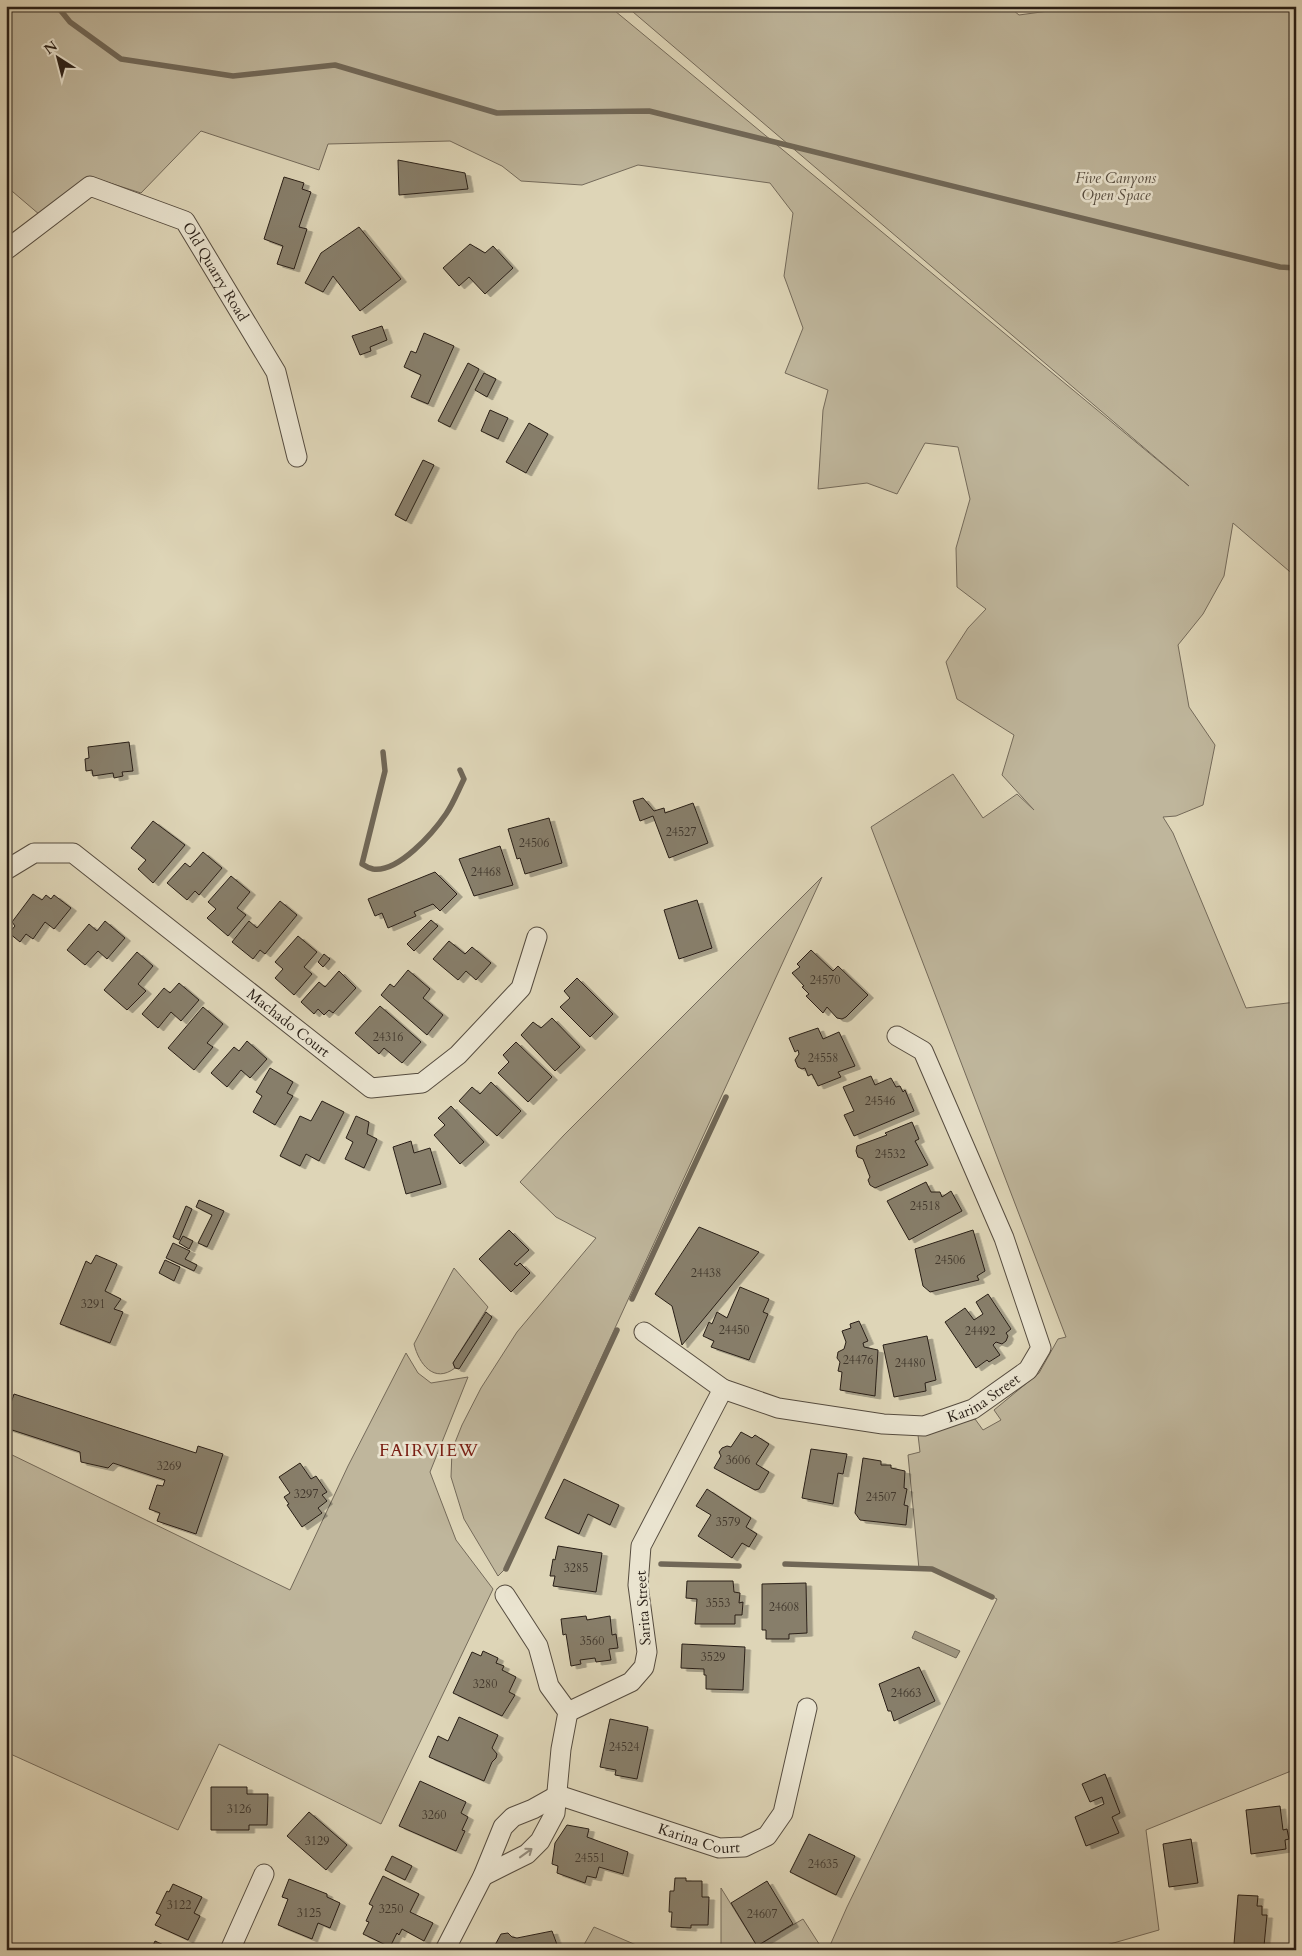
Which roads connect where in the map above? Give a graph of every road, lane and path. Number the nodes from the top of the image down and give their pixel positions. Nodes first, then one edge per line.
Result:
1 (6, 250) edge
2 (297, 457) dead end
3 (6, 870) edge
4 (537, 937) dead end
5 (897, 1036) dead end
6 (644, 1332) dead end
7 (723, 1389) junction
8 (505, 1595) dead end
9 (807, 1708) dead end
10 (568, 1712) junction
11 (558, 1794) junction
12 (523, 1813) junction
13 (543, 1836) junction
14 (264, 1874) dead end
15 (483, 1876) junction
16 (230, 1950) edge
17 (445, 1950) edge

1 - 2 street, Old Quarry Road
3 - 4 street, Machado Court
5 - 7 street, Karina Street
6 - 7 street, Karina Street
7 - 10 street, Sarita Street
8 - 10 street
9 - 11 street, Karina Court
10 - 11 street
11 - 12 street
11 - 13 street
12 - 13 street
12 - 15 street
15 -> 13 street
14 - 16 street
15 - 17 street

